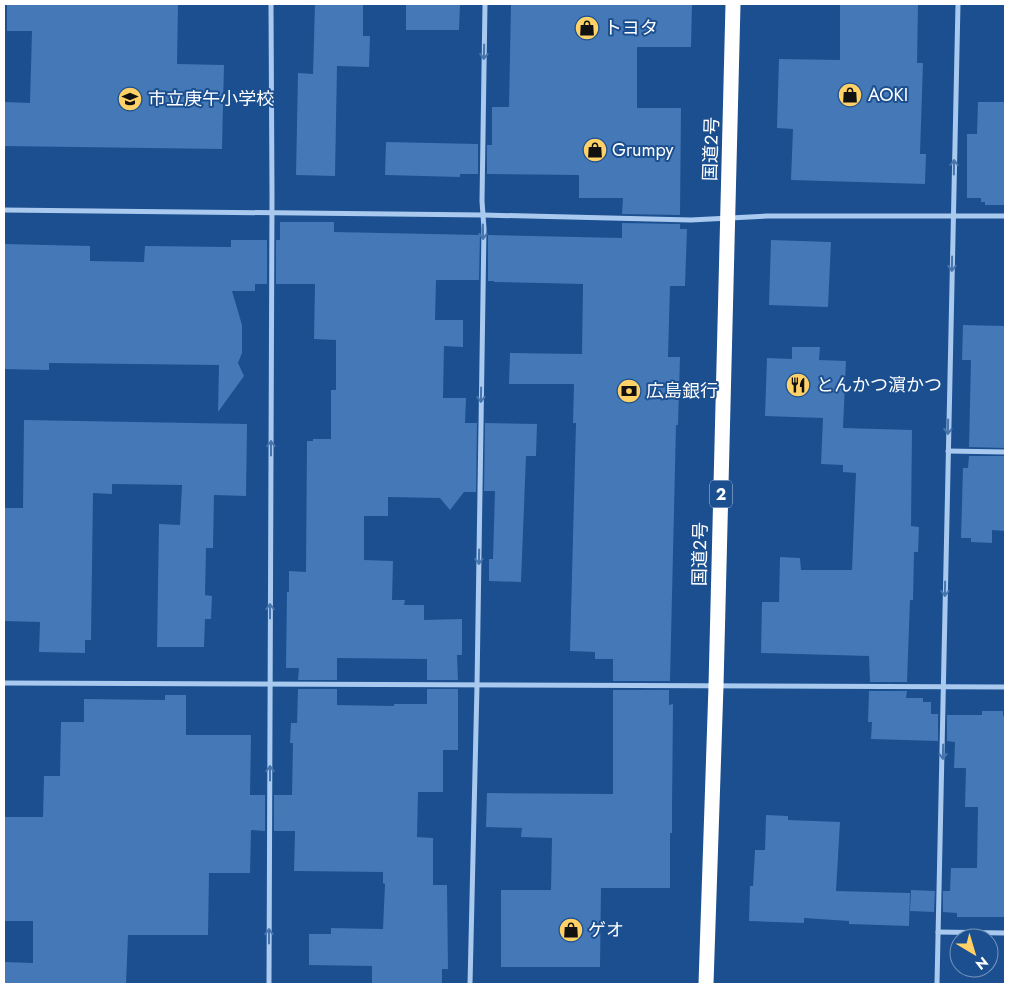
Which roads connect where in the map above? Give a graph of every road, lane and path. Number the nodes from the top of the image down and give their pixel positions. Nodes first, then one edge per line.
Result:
1 (271, 4) edge
2 (484, 4) edge
3 (733, 4) edge
4 (958, 4) edge
5 (4, 210) edge
6 (272, 213) junction
7 (482, 215) junction
8 (953, 216) junction
9 (1005, 216) edge
10 (727, 218) junction
11 (948, 451) junction
12 (1005, 452) edge
13 (4, 683) edge
14 (270, 685) junction
15 (477, 686) junction
16 (716, 686) junction
17 (944, 687) junction
18 (1005, 687) edge
19 (938, 932) junction
20 (1005, 933) edge
21 (269, 984) edge
22 (470, 984) edge
23 (706, 984) edge
24 (937, 984) edge

1 - 6 street
2 -> 7 street
3 - 10 highway, 国道2号 / 2
8 -> 4 street
5 - 6 street
6 - 7 street
14 -> 6 street
7 - 10 street
7 -> 15 street
8 - 9 street
8 - 10 street
8 -> 11 street
10 - 16 highway, 国道2号 / 2
11 - 12 street
11 -> 17 street
13 - 14 street
14 - 15 street
21 -> 14 street
15 - 16 street
15 - 22 street
16 - 17 street
16 - 23 highway, 国道2号 / 2
17 - 18 street
17 -> 19 street
19 - 20 street
19 - 24 street

